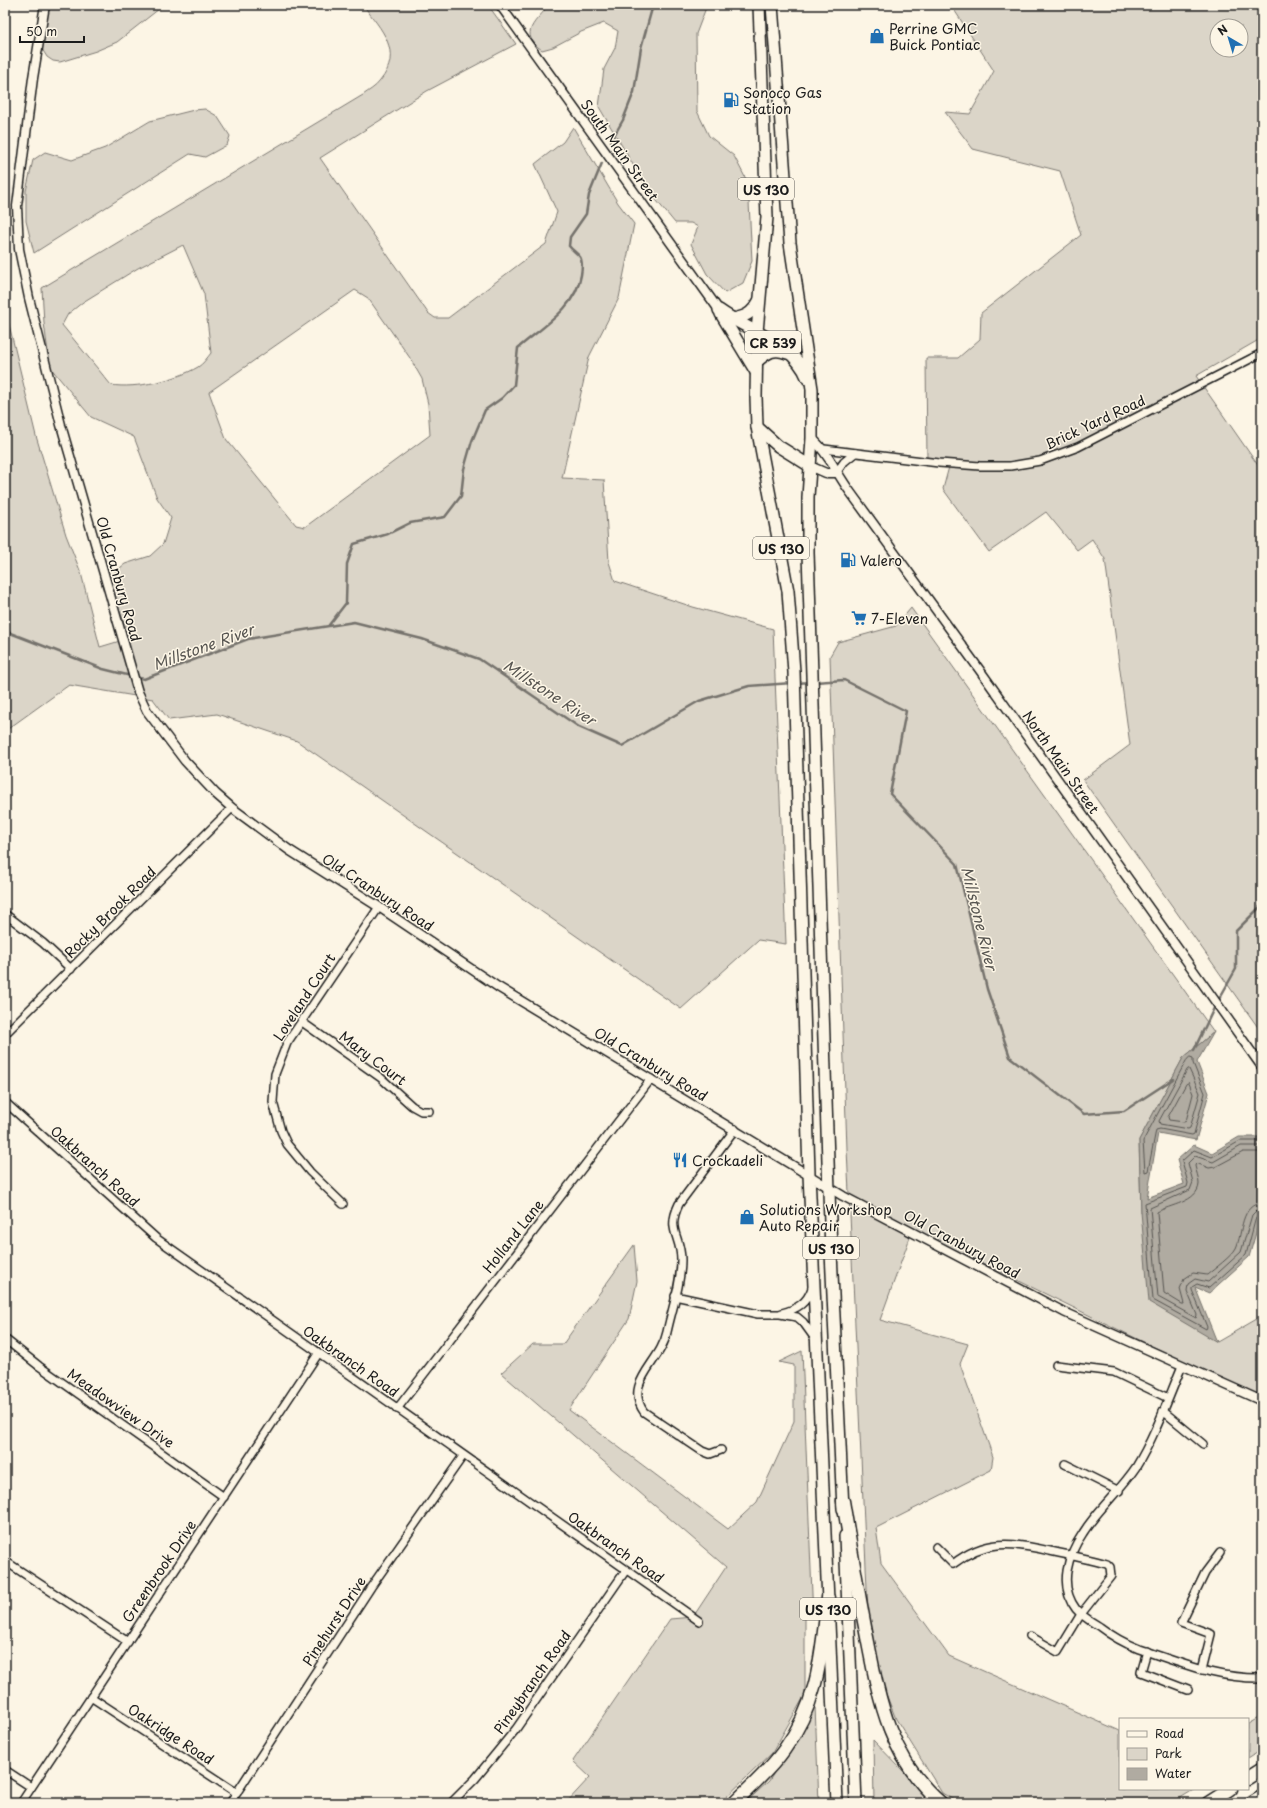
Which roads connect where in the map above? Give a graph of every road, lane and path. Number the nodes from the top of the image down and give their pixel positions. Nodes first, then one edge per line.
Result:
1 (45, 5) edge
2 (500, 5) edge
3 (759, 5) edge
4 (772, 5) edge
5 (760, 299) junction
6 (719, 310) junction
7 (732, 319) junction
8 (757, 332) junction
9 (1262, 352) edge
10 (791, 354) junction
11 (756, 367) junction
12 (812, 389) junction
13 (757, 427) junction
14 (812, 438) junction
15 (824, 449) junction
16 (855, 453) junction
17 (789, 454) junction
18 (810, 466) junction
19 (836, 473) junction
20 (232, 808) junction
21 (379, 907) junction
22 (5, 914) edge
23 (71, 969) junction
24 (302, 1022) junction
25 (5, 1034) edge
26 (1262, 1067) edge
27 (650, 1079) junction
28 (5, 1102) edge
29 (429, 1111) dead end
30 (735, 1129) junction
31 (809, 1174) junction
32 (829, 1187) junction
33 (343, 1204) dead end
34 (814, 1282) junction
35 (675, 1296) junction
36 (780, 1314) junction
37 (5, 1339) edge
38 (816, 1340) junction
39 (318, 1354) junction
40 (1056, 1365) dead end
41 (1182, 1366) junction
42 (1168, 1398) junction
43 (1262, 1402) edge
44 (397, 1409) junction
45 (1163, 1411) junction
46 (1203, 1444) dead end
47 (721, 1450) dead end
48 (464, 1456) junction
49 (1065, 1464) dead end
50 (1119, 1491) junction
51 (224, 1497) junction
52 (843, 1501) junction
53 (936, 1547) dead end
54 (1220, 1553) dead end
55 (1071, 1555) junction
56 (5, 1561) edge
57 (626, 1570) junction
58 (828, 1598) junction
59 (1081, 1614) junction
60 (699, 1621) dead end
61 (1030, 1636) dead end
62 (128, 1642) junction
63 (1147, 1651) junction
64 (1202, 1670) junction
65 (1262, 1678) edge
66 (1188, 1690) dead end
67 (91, 1697) junction
68 (1262, 1769) edge
69 (5, 1770) edge
70 (1249, 1777) edge
71 (31, 1787) junction
72 (1228, 1790) edge
73 (237, 1793) junction
74 (1262, 1796) edge
75 (21, 1803) edge
76 (230, 1803) edge
77 (451, 1803) edge
78 (734, 1803) edge
79 (837, 1803) edge
80 (856, 1803) edge
81 (941, 1803) edge
82 (1208, 1803) edge
83 (1251, 1803) edge

1 - 20 street, Old Cranbury Road
2 - 6 street, South Main Street / CR 539
3 - 5 highway, US 130
4 - 12 highway, US 130
5 - 7 highway
5 - 8 highway, US 130
6 - 7 highway, CR 539
6 - 11 highway, CR 539
7 - 8 highway, CR 539
8 - 10 highway, CR 539
8 - 11 highway, US 130
9 - 16 street, Brick Yard Road
10 - 11 highway
10 - 12 highway, CR 539
11 - 13 highway, US 130
12 - 14 highway, US 130
13 - 17 highway
13 - 31 highway, US 130
14 - 15 street, North Main Street
14 - 17 highway
14 - 18 highway, US 130
15 - 16 street, Brick Yard Road
15 - 19 street, North Main Street
16 - 19 street
17 - 18 highway
18 - 19 street
18 - 32 highway, US 130
19 - 26 street, North Main Street
20 - 21 street, Old Cranbury Road
20 - 23 street, Rocky Brook Road
21 - 24 street, Loveland Court
21 - 27 street, Old Cranbury Road
22 - 23 street
23 - 25 street, Rocky Brook Road
24 - 29 street, Mary Court
24 - 33 street, Loveland Court
27 - 30 street, Old Cranbury Road
27 - 44 street, Holland Lane
28 - 39 street, Oakbranch Road
30 - 31 street, Old Cranbury Road
30 - 35 street
31 - 32 street, Old Cranbury Road
31 - 34 highway, US 130
32 - 41 street, Old Cranbury Road
32 - 52 highway, US 130
34 - 36 street
34 - 38 highway, US 130
35 - 36 street
35 - 47 street
36 - 38 street
37 - 51 street, Meadowview Drive
38 - 58 highway, US 130
39 - 44 street, Oakbranch Road
39 - 51 street, Greenbrook Drive
40 - 42 street
41 - 42 street
41 - 43 street, Old Cranbury Road
42 - 45 street
44 - 48 street, Oakbranch Road
45 - 46 street
45 - 50 street
48 - 57 street, Oakbranch Road
48 - 73 street, Pinehurst Drive
49 - 50 street
50 - 55 street
51 - 62 street, Greenbrook Drive
52 - 80 highway, US 130
52 - 81 highway
53 - 55 street
54 - 64 street
55 - 59 street
55 - 59 street
56 - 62 street
57 - 60 street, Oakbranch Road
57 - 77 street, Pineybranch Road
58 - 78 highway
58 - 79 highway, US 130
59 - 61 street
59 - 63 street
62 - 67 street, Greenbrook Drive
63 - 64 street
63 - 66 street
64 - 65 street
67 - 71 street, Greenbrook Drive
67 - 73 street, Oakridge Road
68 - 70 highway
69 - 71 street
71 - 75 street, Greenbrook Drive
72 - 82 highway
73 - 76 street, Pinehurst Drive
74 - 83 highway

